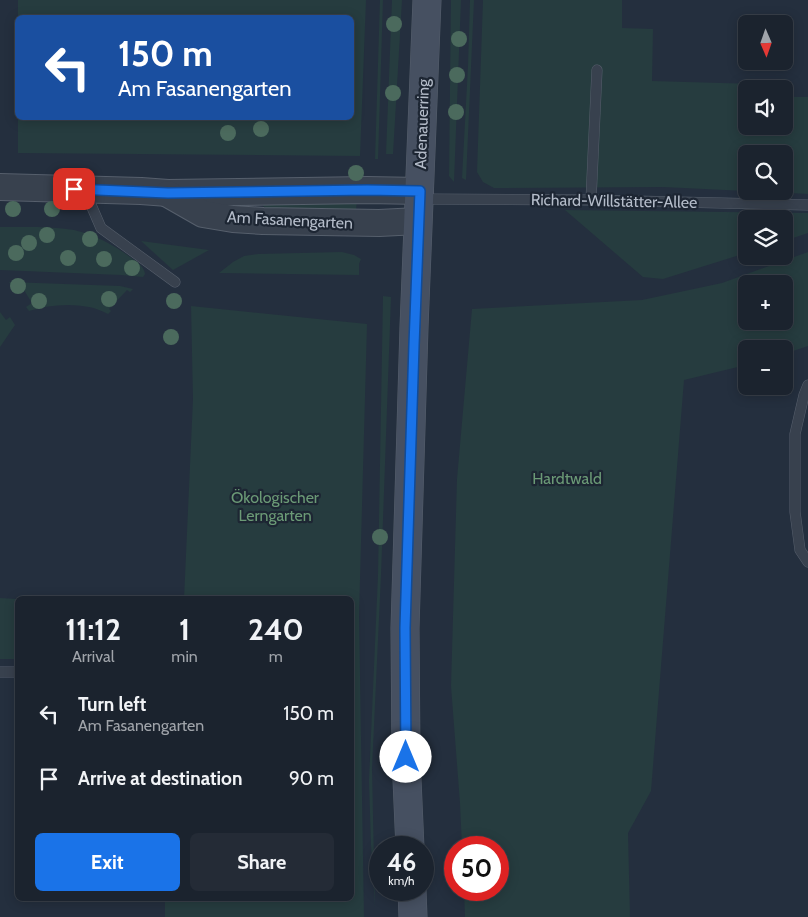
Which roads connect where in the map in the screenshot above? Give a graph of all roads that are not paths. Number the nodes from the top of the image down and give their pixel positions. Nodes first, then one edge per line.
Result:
1 (427, 0) edge
2 (597, 70) dead end
3 (0, 187) edge
4 (84, 189) junction
5 (591, 200) junction
6 (419, 204) junction
7 (808, 205) edge
8 (175, 282) dead end
9 (808, 386) edge
10 (808, 562) edge
11 (0, 672) edge
12 (15, 672) edge
13 (409, 836) edge
14 (412, 901) edge
15 (413, 917) edge

1 - 6 main road, Adenauerring
2 - 5 lane
3 - 4 street, Am Fasanengarten
4 - 6 street, Am Fasanengarten
4 - 8 lane
5 - 6 lane, Richard-Willstätter-Allee
5 - 7 lane, Richard-Willstätter-Allee
6 - 13 main road, Adenauerring
9 - 10 lane
11 - 12 lane
14 - 15 main road

